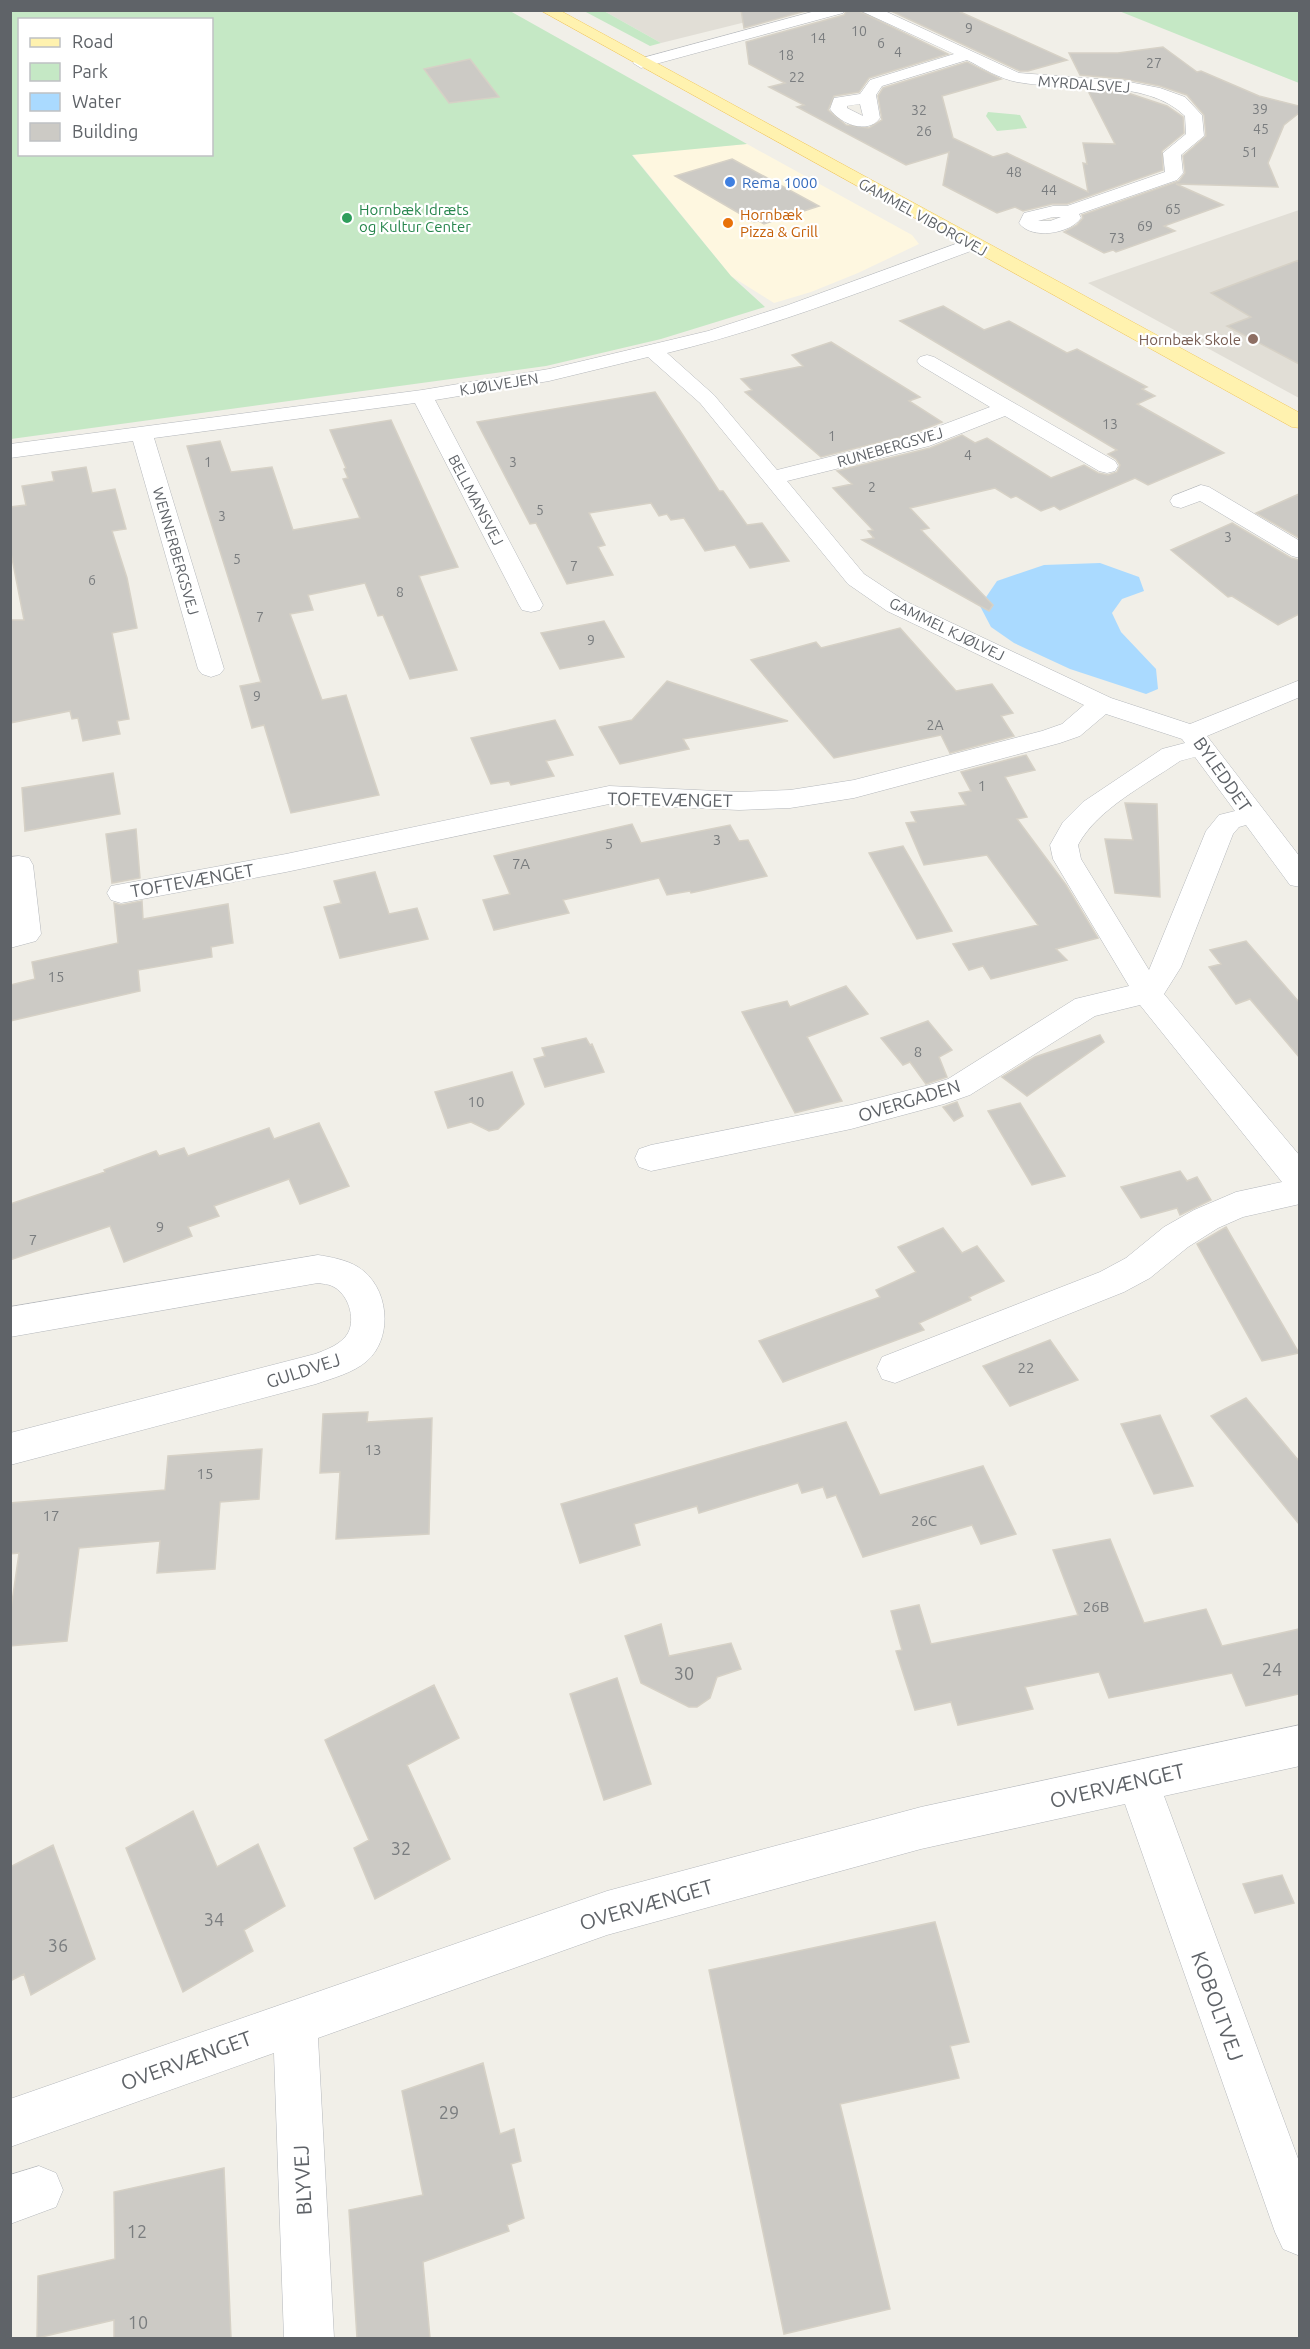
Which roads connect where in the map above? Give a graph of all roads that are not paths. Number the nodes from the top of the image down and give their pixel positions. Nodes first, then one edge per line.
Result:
1 (547, 10) edge
2 (838, 10) edge
3 (866, 10) edge
4 (968, 55) junction
5 (641, 63) junction
6 (867, 98) dead end
7 (1069, 212) dead end
8 (972, 244) junction
9 (653, 351) junction
10 (927, 361) dead end
11 (422, 396) junction
12 (1006, 408) junction
13 (1299, 422) edge
14 (142, 433) junction
15 (10, 451) edge
16 (1107, 466) dead end
17 (771, 478) junction
18 (1181, 501) dead end
19 (1299, 551) edge
20 (531, 605) dead end
21 (211, 669) dead end
22 (1299, 688) edge
23 (1102, 704) junction
24 (1196, 740) junction
25 (1252, 815) junction
26 (10, 866) edge
27 (1299, 878) edge
28 (121, 893) dead end
29 (10, 938) edge
30 (1146, 993) junction
31 (651, 1158) dead end
32 (1299, 1180) edge
33 (1299, 1191) edge
34 (10, 1322) edge
35 (895, 1368) dead end
36 (10, 1449) edge
37 (1299, 1745) edge
38 (1137, 1779) junction
39 (292, 2022) junction
40 (10, 2123) edge
41 (1299, 2232) edge
42 (309, 2338) edge

1 - 5 main road, GAMMEL VIBORGVEJ
2 - 5 street
3 - 4 street, MYRDALSVEJ
4 - 6 street
4 - 7 street, MYRDALSVEJ
5 - 8 main road, GAMMEL VIBORGVEJ
8 - 9 street, KJØLVEJEN
8 - 13 main road, GAMMEL VIBORGVEJ
9 - 11 street, KJØLVEJEN
9 - 17 street, GAMMEL KJØLVEJ
10 - 12 street
11 - 14 street, KJØLVEJEN
11 - 20 street, BELLMANSVEJ
12 - 16 street
12 - 17 street, RUNEBERGSVEJ
14 - 15 street, KJØLVEJEN
14 - 21 street, WENNERBERGSVEJ
17 - 23 street, GAMMEL KJØLVEJ
18 - 19 street
22 - 24 street, BYLEDDET
23 - 24 street, GAMMEL KJØLVEJ
23 - 28 street, TOFTEVÆNGET
24 - 25 street, BYLEDDET
24 - 30 street
25 - 27 street, BYLEDDET
25 - 30 street
26 - 29 street
30 - 31 street, OVERGADEN
30 - 32 street
33 - 35 street
34 - 36 street, GULDVEJ
37 - 38 street, OVERVÆNGET
38 - 39 street, OVERVÆNGET
38 - 41 street, KOBOLTVEJ
39 - 40 street, OVERVÆNGET
39 - 42 street, BLYVEJ

